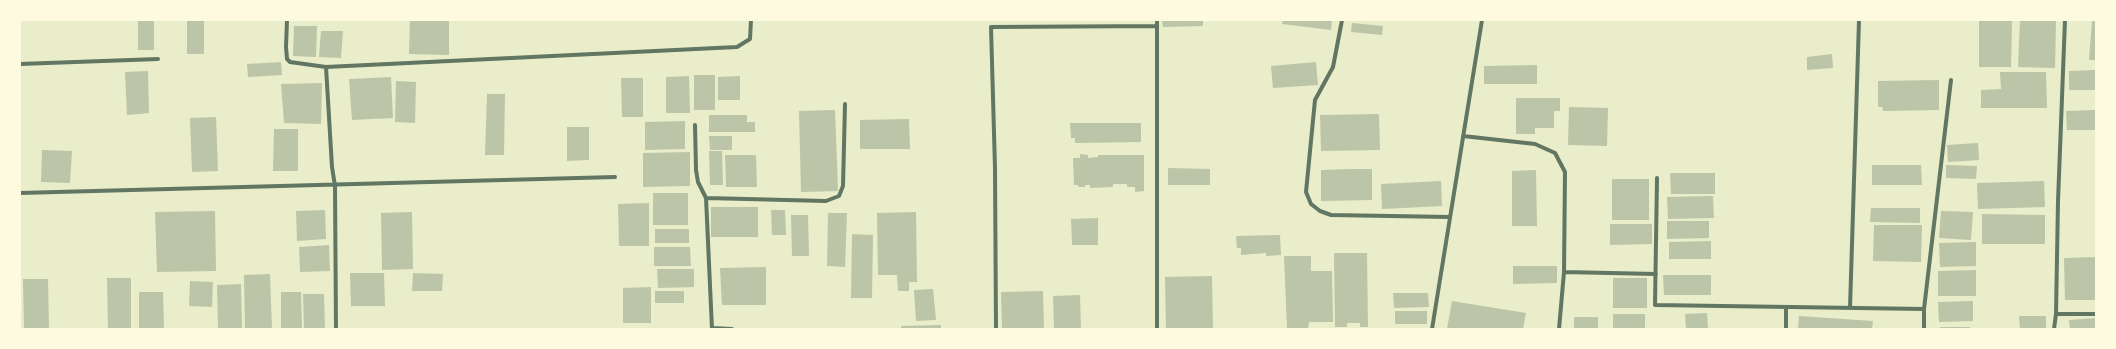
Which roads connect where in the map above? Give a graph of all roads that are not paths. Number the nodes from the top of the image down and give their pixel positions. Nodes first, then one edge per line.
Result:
1 (287, 20) edge
2 (752, 20) edge
3 (1157, 20) edge
4 (1342, 20) edge
5 (1482, 20) edge
6 (1859, 20) edge
7 (2065, 20) edge
8 (1157, 26) junction
9 (158, 59) dead end
10 (20, 64) edge
11 (326, 67) junction
12 (1951, 80) dead end
13 (846, 104) dead end
14 (695, 125) dead end
15 (1463, 136) junction
16 (615, 178) dead end
17 (1657, 178) dead end
18 (335, 186) junction
19 (20, 194) edge
20 (706, 198) junction
21 (1450, 217) junction
22 (1564, 272) junction
23 (1656, 274) junction
24 (1786, 308) junction
25 (1850, 308) junction
26 (1924, 310) junction
27 (2056, 314) junction
28 (2096, 314) edge
29 (336, 329) edge
30 (712, 329) edge
31 (732, 329) edge
32 (996, 329) edge
33 (1157, 329) edge
34 (1432, 329) edge
35 (1559, 329) edge
36 (1786, 329) edge
37 (1924, 329) edge
38 (2054, 329) edge

1 - 11 street
2 - 11 street
3 - 8 street
4 - 21 street
5 - 15 street
6 - 25 street
7 - 27 street
8 - 32 street
8 - 33 street
9 - 10 street
11 - 18 street
12 - 26 street
13 - 20 street
14 - 20 street
15 - 21 street
15 - 22 street
16 - 18 street
17 - 23 street
18 - 19 street
18 - 29 street
20 - 30 street
21 - 34 street
22 - 23 street
22 - 35 street
23 - 24 street
24 - 25 street
24 - 36 street
25 - 26 street
26 - 37 street
27 - 28 street
27 - 38 street
30 - 31 street

